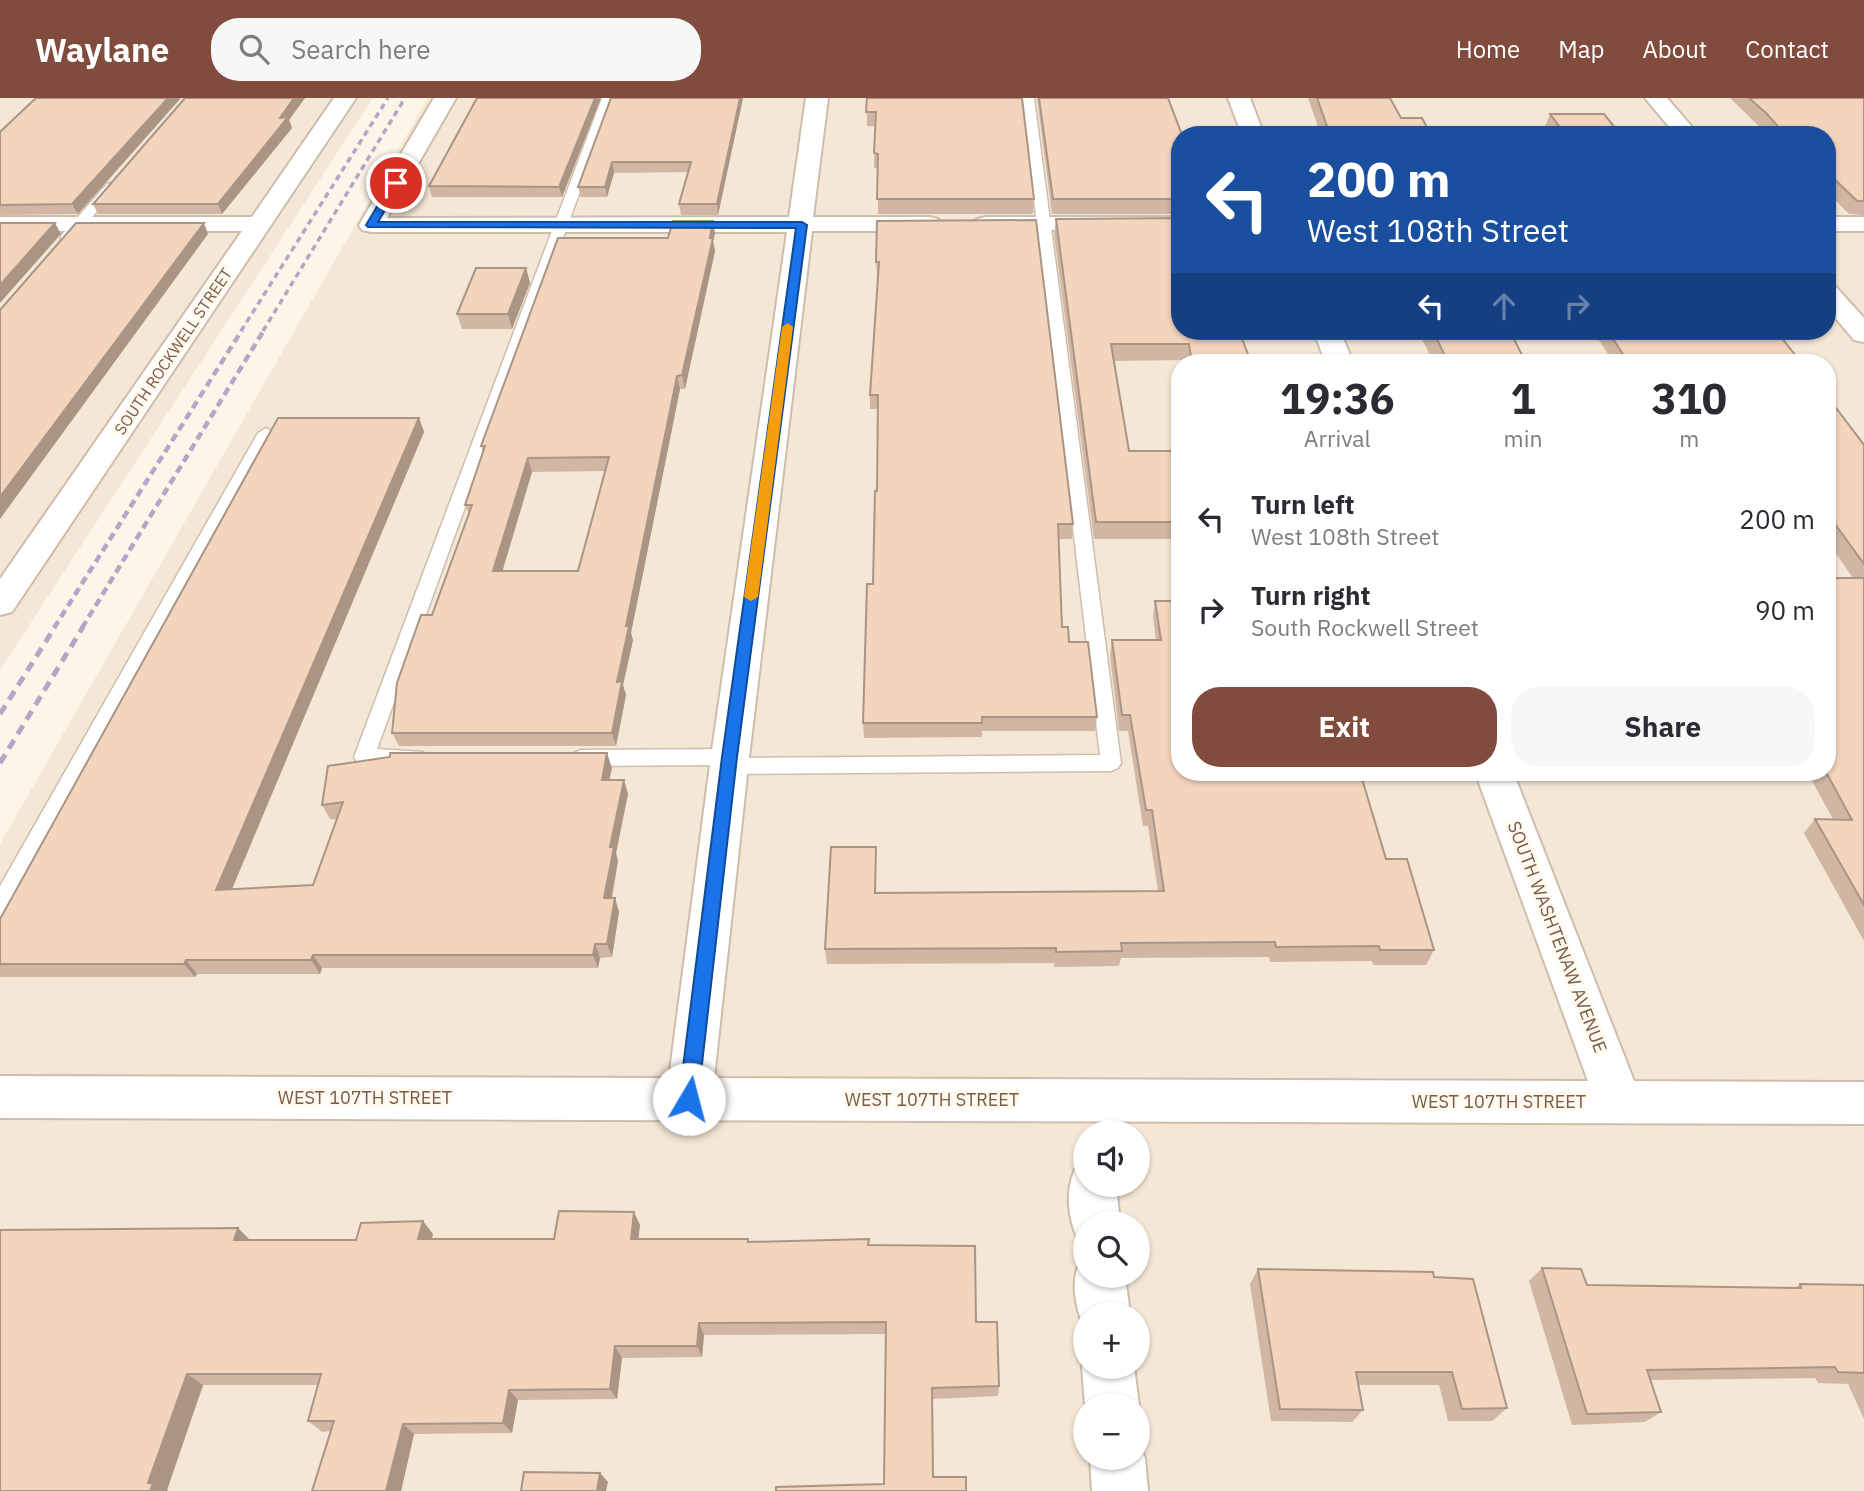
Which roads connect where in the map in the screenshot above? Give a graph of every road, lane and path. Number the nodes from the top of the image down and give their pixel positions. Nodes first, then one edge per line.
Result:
1 (345, 98) edge
2 (445, 98) edge
3 (608, 98) edge
4 (817, 98) edge
5 (1028, 98) edge
6 (1239, 98) edge
7 (1656, 98) edge
8 (1250, 126) edge
9 (1680, 126) edge
10 (122, 175) edge
11 (0, 224) edge
12 (80, 224) junction
13 (259, 224) junction
14 (1044, 224) junction
15 (1171, 224) edge
16 (1836, 224) edge
17 (1864, 224) edge
18 (562, 225) junction
19 (802, 225) junction
20 (53, 254) edge
21 (1836, 302) edge
22 (1864, 334) edge
23 (266, 433) edge
24 (0, 604) edge
25 (434, 757) edge
26 (558, 758) edge
27 (729, 762) junction
28 (1497, 781) edge
29 (0, 907) edge
30 (0, 1097) edge
31 (689, 1099) junction
32 (1619, 1102) junction
33 (1864, 1103) edge
34 (1085, 1116) edge
35 (1118, 1470) edge
36 (1120, 1491) edge

1 - 13 street, SOUTH ROCKWELL STREET
2 - 18 street
3 - 18 lane
4 - 19 street
5 - 14 lane
6 - 8 street
7 - 9 street
10 - 12 lane
11 - 12 street
12 - 13 street
12 - 20 lane
13 - 24 street, SOUTH ROCKWELL STREET
14 - 15 street
14 - 19 street
14 - 27 lane
16 - 17 street
18 - 19 street
18 - 25 lane
19 - 27 street
21 - 22 street
23 - 29 lane
26 - 27 lane
27 - 31 street
28 - 32 street, SOUTH WASHTENAW AVENUE
30 - 31 street, WEST 107TH STREET
31 - 34 street, WEST 107TH STREET
32 - 33 street, WEST 107TH STREET
32 - 34 street, WEST 107TH STREET
35 - 36 street

